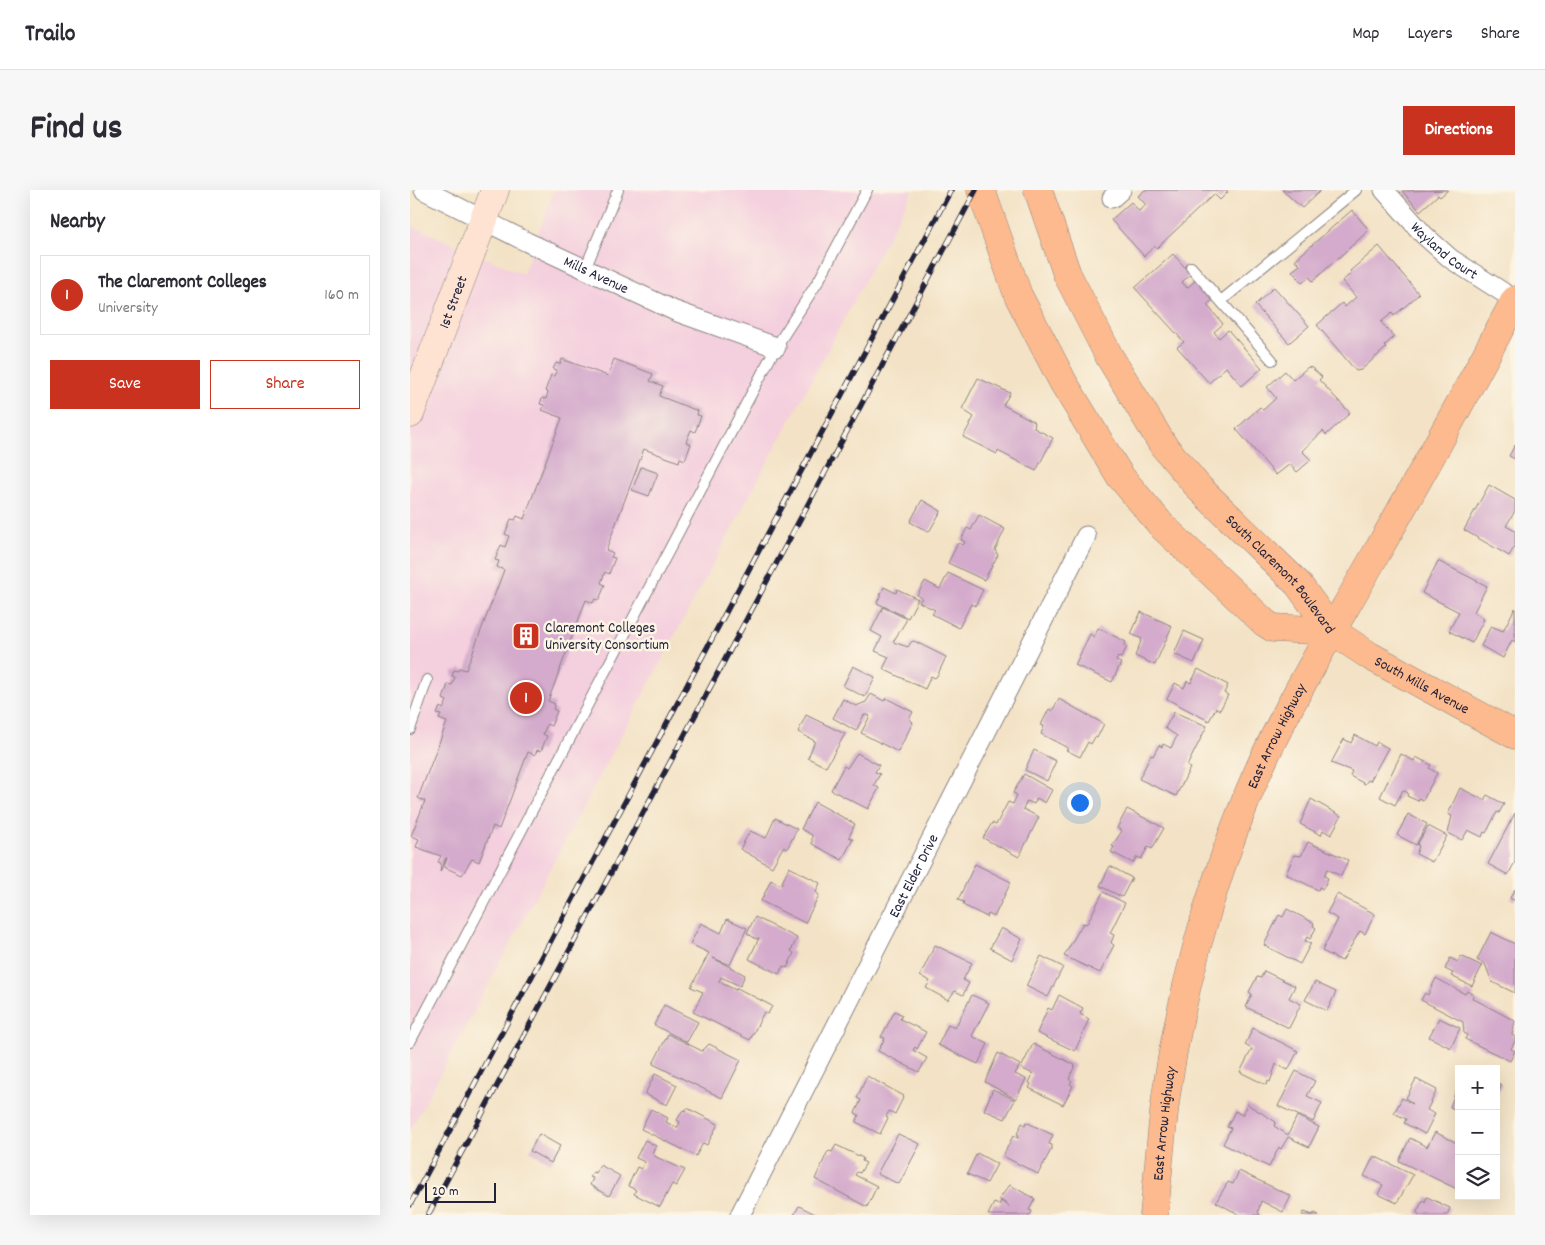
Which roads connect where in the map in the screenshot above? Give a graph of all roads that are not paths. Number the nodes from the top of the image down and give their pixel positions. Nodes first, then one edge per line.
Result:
1 (424, 190) edge
2 (495, 190) edge
3 (618, 190) edge
4 (867, 190) edge
5 (982, 190) edge
6 (1038, 190) edge
7 (1356, 190) edge
8 (1384, 190) edge
9 (484, 221) junction
10 (1191, 267) dead end
11 (585, 269) junction
12 (1220, 300) junction
13 (1515, 300) edge
14 (776, 347) junction
15 (1272, 360) dead end
16 (410, 414) edge
17 (1086, 536) dead end
18 (1332, 631) junction
19 (427, 680) dead end
20 (410, 729) edge
21 (1515, 735) edge
22 (410, 1042) edge
23 (740, 1215) edge
24 (1154, 1215) edge

1 - 9 street, Mills Avenue
2 - 9 street, 1st Street
3 - 11 lane
4 - 14 lane
5 - 18 main road, South Claremont Boulevard
6 - 18 main road, South Claremont Boulevard
7 - 12 lane
8 - 13 street, Wayland Court
9 - 11 street, Mills Avenue
9 - 16 street, 1st Street
10 - 12 lane
11 - 14 street, Mills Avenue
12 - 15 lane
13 - 18 main road, East Arrow Highway
14 - 22 lane
17 - 23 street, East Elder Drive
18 - 21 main road, South Mills Avenue
18 - 24 main road, East Arrow Highway
19 - 20 lane

